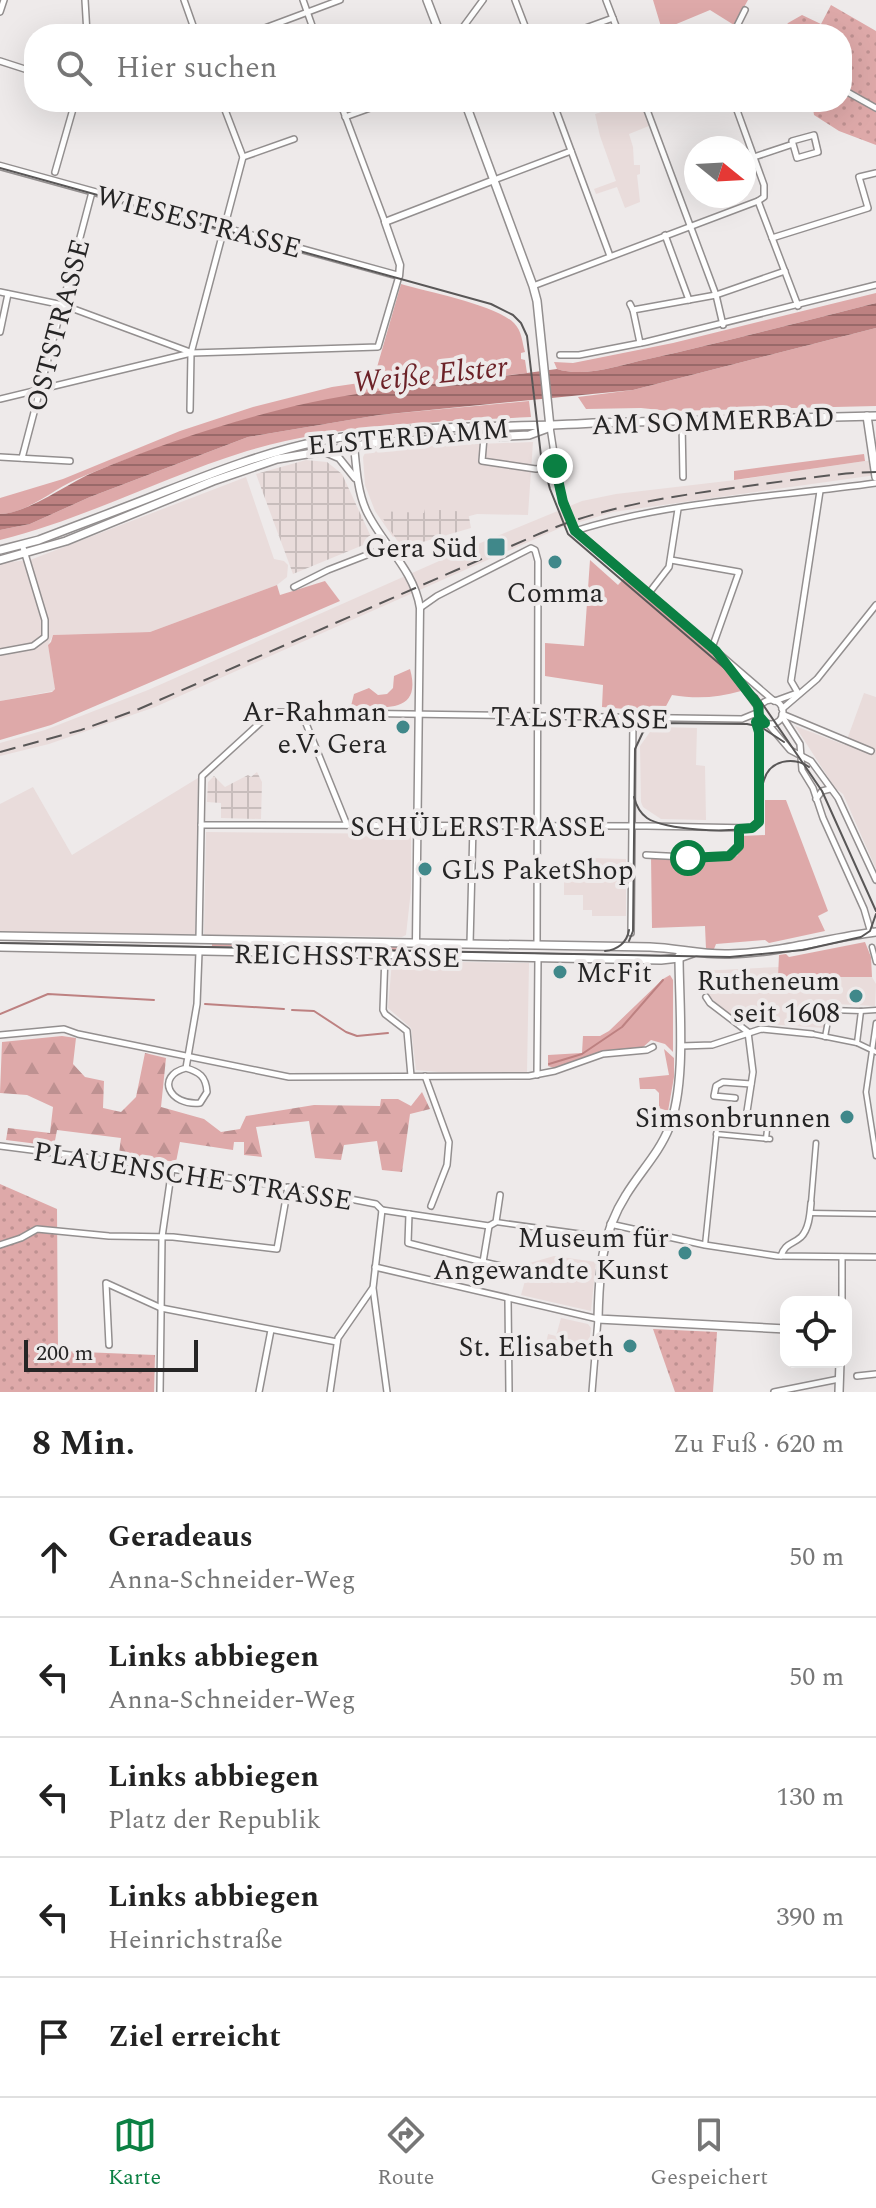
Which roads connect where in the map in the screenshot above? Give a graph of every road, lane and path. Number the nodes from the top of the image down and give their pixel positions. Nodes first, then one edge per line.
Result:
1 (4, 0) edge
2 (85, 0) edge
3 (184, 0) edge
4 (303, 0) edge
5 (340, 0) edge
6 (427, 0) edge
7 (483, 0) edge
8 (515, 0) edge
9 (606, 0) edge
10 (745, 10) dead end
11 (0, 12) edge
12 (307, 13) junction
13 (613, 18) junction
14 (86, 24) edge
15 (192, 24) edge
16 (277, 24) edge
17 (311, 24) edge
18 (436, 24) edge
19 (465, 24) edge
20 (524, 24) edge
21 (596, 24) edge
22 (615, 24) edge
23 (738, 24) edge
24 (0, 61) edge
25 (24, 69) edge
26 (852, 95) edge
27 (876, 108) edge
28 (72, 112) edge
29 (226, 112) edge
30 (343, 112) edge
31 (359, 112) edge
32 (469, 112) edge
33 (557, 112) edge
34 (648, 112) edge
35 (738, 112) edge
36 (345, 117) junction
37 (746, 136) edge
38 (294, 139) dead end
39 (793, 144) junction
40 (571, 151) junction
41 (756, 156) edge
42 (243, 157) junction
43 (756, 163) edge
44 (0, 166) edge
45 (55, 172) dead end
46 (876, 173) edge
47 (494, 180) junction
48 (92, 192) junction
49 (758, 201) junction
50 (385, 222) junction
51 (690, 226) junction
52 (223, 228) junction
53 (665, 235) junction
54 (772, 238) junction
55 (610, 256) junction
56 (785, 271) junction
57 (399, 276) junction
58 (876, 285) edge
59 (533, 286) junction
60 (0, 292) edge
61 (8, 294) junction
62 (716, 295) junction
63 (689, 300) junction
64 (63, 305) junction
65 (798, 306) junction
66 (723, 325) junction
67 (0, 332) edge
68 (640, 343) junction
69 (191, 353) junction
70 (560, 355) dead end
71 (39, 390) junction
72 (0, 399) edge
73 (190, 410) dead end
74 (872, 416) edge
75 (682, 422) junction
76 (550, 427) junction
77 (353, 436) junction
78 (484, 437) junction
79 (354, 445) junction
80 (322, 451) junction
81 (0, 457) edge
82 (22, 458) junction
83 (70, 461) dead end
84 (555, 466) junction
85 (683, 477) dead end
86 (876, 480) edge
87 (358, 482) junction
88 (820, 491) junction
89 (678, 509) junction
90 (575, 531) junction
91 (22, 544) junction
92 (391, 546) junction
93 (0, 550) edge
94 (25, 554) junction
95 (0, 560) edge
96 (671, 560) junction
97 (294, 587) dead end
98 (649, 593) junction
99 (876, 606) edge
100 (420, 608) junction
101 (714, 649) junction
102 (0, 652) edge
103 (798, 693) junction
104 (774, 701) junction
105 (759, 711) junction
106 (305, 713) junction
107 (782, 713) junction
108 (419, 715) junction
109 (539, 717) junction
110 (633, 718) junction
111 (742, 719) junction
112 (756, 722) junction
113 (767, 723) junction
114 (871, 751) dead end
115 (800, 756) junction
116 (830, 789) junction
117 (816, 799) junction
118 (201, 825) junction
119 (347, 825) junction
120 (418, 825) junction
121 (473, 826) junction
122 (537, 826) junction
123 (632, 826) junction
124 (739, 829) junction
125 (646, 855) dead end
126 (876, 880) edge
127 (874, 932) edge
128 (631, 933) dead end
129 (0, 936) edge
130 (199, 939) junction
131 (416, 942) junction
132 (470, 944) junction
133 (537, 945) junction
134 (0, 947) edge
135 (872, 947) dead end
136 (199, 952) junction
137 (679, 954) junction
138 (385, 955) junction
139 (416, 955) junction
140 (538, 958) junction
141 (876, 962) edge
142 (706, 997) dead end
143 (876, 1010) edge
144 (861, 1011) junction
145 (876, 1023) edge
146 (748, 1032) junction
147 (812, 1034) joint
148 (0, 1035) edge
149 (825, 1037) junction
150 (857, 1043) junction
151 (679, 1046) junction
152 (653, 1047) dead end
153 (874, 1052) edge
154 (187, 1056) junction
155 (186, 1068) junction
156 (537, 1075) junction
157 (411, 1076) junction
158 (425, 1076) junction
159 (751, 1084) junction
160 (735, 1098) dead end
161 (746, 1118) junction
162 (770, 1120) junction
163 (818, 1123) dead end
164 (716, 1134) junction
165 (816, 1143) dead end
166 (0, 1146) edge
167 (876, 1156) edge
168 (172, 1168) junction
169 (288, 1187) junction
170 (500, 1195) dead end
171 (811, 1203) joint
172 (431, 1206) dead end
173 (382, 1210) junction
174 (810, 1213) junction
175 (409, 1214) junction
176 (876, 1214) edge
177 (492, 1224) junction
178 (610, 1224) junction
179 (162, 1237) junction
180 (605, 1237) junction
181 (0, 1245) edge
182 (705, 1245) junction
183 (781, 1256) junction
184 (840, 1257) junction
185 (876, 1257) edge
186 (483, 1262) junction
187 (375, 1267) junction
188 (527, 1272) dead end
189 (373, 1288) junction
190 (842, 1296) edge
191 (508, 1299) junction
192 (161, 1308) junction
193 (598, 1319) junction
194 (780, 1329) edge
195 (271, 1330) junction
196 (337, 1342) junction
197 (109, 1345) dead end
198 (840, 1368) edge
199 (876, 1374) edge
200 (857, 1376) dead end
201 (839, 1379) junction
202 (160, 1392) edge
203 (259, 1392) edge
204 (330, 1392) edge
205 (387, 1392) edge
206 (509, 1392) edge
207 (592, 1392) edge
208 (774, 1392) edge
209 (839, 1392) edge

1 - 11 street
2 - 14 street
3 - 15 street
4 - 12 street
5 - 12 street
6 - 18 main road
7 - 19 street
8 - 20 street
9 - 13 street
10 - 23 street
12 - 16 street
12 - 17 street
13 - 21 street
13 - 22 street
24 - 25 street
26 - 27 street
28 - 45 street
29 - 42 street
30 - 36 street
31 - 36 street
32 - 47 main road
33 - 40 street
34 - 51 street
35 - 37 street
36 - 50 street
38 - 42 street
39 - 39 street
39 - 41 street
40 - 47 street
40 - 55 street
42 - 52 street
43 - 49 street
44 - 48 street, WIESESTRASSE
46 - 54 street
47 - 50 street
47 - 59 main road
48 - 52 street, WIESESTRASSE
48 - 64 street, OSTSTRASSE
49 - 51 street
49 - 54 street
50 - 57 street
51 - 53 street
51 - 62 street
52 - 57 street, WIESESTRASSE
52 - 69 street
53 - 55 street
53 - 63 street
54 - 56 street
55 - 59 street
56 - 62 street
56 - 65 street
57 - 69 street
58 - 65 street
59 - 76 main road
60 - 61 street
61 - 64 street
61 - 67 street
62 - 63 street
62 - 66 street
63 - 68 street
64 - 69 street
64 - 71 street, OSTSTRASSE
65 - 66 street
66 - 68 street
68 - 70 street
69 - 71 street
69 - 73 street
71 - 72 street
71 - 82 street, OSTSTRASSE
74 - 75 main road, AM SOMMERBAD
74 - 86 main road
75 - 76 main road, AM SOMMERBAD
75 - 85 street
76 - 77 main road, ELSTERDAMM
76 - 78 main road, ELSTERDAMM
76 - 84 street
77 - 79 street
77 - 91 main road, ELSTERDAMM
78 - 79 main road, ELSTERDAMM
78 - 84 street
79 - 80 main road, ELSTERDAMM
79 - 87 street
80 - 87 street
80 - 94 main road, ELSTERDAMM
81 - 82 street
82 - 83 street
84 - 90 street
86 - 88 street
87 - 92 street
88 - 89 street
88 - 103 street
89 - 90 street
89 - 96 street
90 - 98 street
91 - 93 main road, ELSTERDAMM
91 - 94 street
92 - 97 street
92 - 100 street
94 - 95 main road, ELSTERDAMM
94 - 102 street
96 - 98 street
96 - 101 street
98 - 101 street
99 - 103 street
100 - 108 street
100 - 109 street
101 - 104 street
101 - 105 street
103 - 104 street
103 - 107 street
104 - 105 street
104 - 107 street
105 - 111 street, TALSTRASSE
105 - 113 street
106 - 108 street, TALSTRASSE
106 - 118 street, TALSTRASSE
106 - 119 street
107 - 113 street
107 - 114 street
107 - 115 street
108 - 109 street, TALSTRASSE
108 - 120 street
109 - 110 street, TALSTRASSE
109 - 122 street
110 - 111 street, TALSTRASSE
110 - 123 street
111 - 112 street, TALSTRASSE
112 - 113 street, TALSTRASSE
112 - 124 street, SCHÜLERSTRASSE
113 - 115 street
115 - 116 street
115 - 117 street
116 - 117 street
116 - 126 street
117 - 127 street
118 - 119 street, SCHÜLERSTRASSE
118 - 130 street, TALSTRASSE
119 - 120 street, SCHÜLERSTRASSE
120 - 121 street, SCHÜLERSTRASSE
120 - 131 street
121 - 122 street, SCHÜLERSTRASSE
121 - 132 street
122 - 123 street, SCHÜLERSTRASSE
122 - 133 street
123 - 124 street, SCHÜLERSTRASSE
123 - 128 street
124 - 125 street
127 - 137 main road, REICHSSTRASSE
129 - 130 main road, REICHSSTRASSE
130 - 131 main road, REICHSSTRASSE
130 - 136 main road
131 - 132 main road, REICHSSTRASSE
131 - 139 main road
132 - 133 main road, REICHSSTRASSE
133 - 137 main road, REICHSSTRASSE
133 - 140 main road
134 - 136 main road, REICHSSTRASSE
135 - 141 street
136 - 138 main road, REICHSSTRASSE
136 - 154 street
137 - 140 main road, REICHSSTRASSE
137 - 151 main road
138 - 139 main road, REICHSSTRASSE
138 - 157 street
139 - 140 main road, REICHSSTRASSE
140 - 156 street
142 - 146 street
143 - 144 street
144 - 149 street
144 - 150 street
145 - 153 street
146 - 147 street
146 - 151 street
146 - 159 street
147 - 149 street
148 - 154 street
149 - 150 street
150 - 153 street
151 - 178 main road
152 - 156 street
153 - 167 street
154 - 155 street
154 - 157 street
155 - 155 street
156 - 158 street
157 - 158 street
158 - 172 street
159 - 160 street
159 - 161 street
161 - 162 street
161 - 164 street
162 - 163 street
162 - 164 street
164 - 182 street
165 - 171 street
166 - 168 street, PLAUENSCHE STRASSE
168 - 169 street, PLAUENSCHE STRASSE
168 - 179 street
169 - 173 street, PLAUENSCHE STRASSE
169 - 179 street
170 - 177 street
171 - 174 street
173 - 175 street, PLAUENSCHE STRASSE
173 - 187 street
174 - 176 street
174 - 183 street
175 - 177 street, PLAUENSCHE STRASSE
175 - 186 street
177 - 180 street
177 - 186 street
178 - 180 main road
178 - 182 street
179 - 181 street
179 - 192 street
180 - 193 main road
182 - 183 street
183 - 184 street
184 - 185 street
184 - 190 street
186 - 188 street
187 - 189 street
187 - 191 street
189 - 196 street
189 - 205 street
191 - 193 street
191 - 206 street
192 - 195 street
192 - 197 street
192 - 202 street
193 - 194 main road
193 - 207 street
195 - 196 street
195 - 203 street
196 - 204 street
198 - 201 main road
199 - 200 street
201 - 208 street
201 - 209 main road

